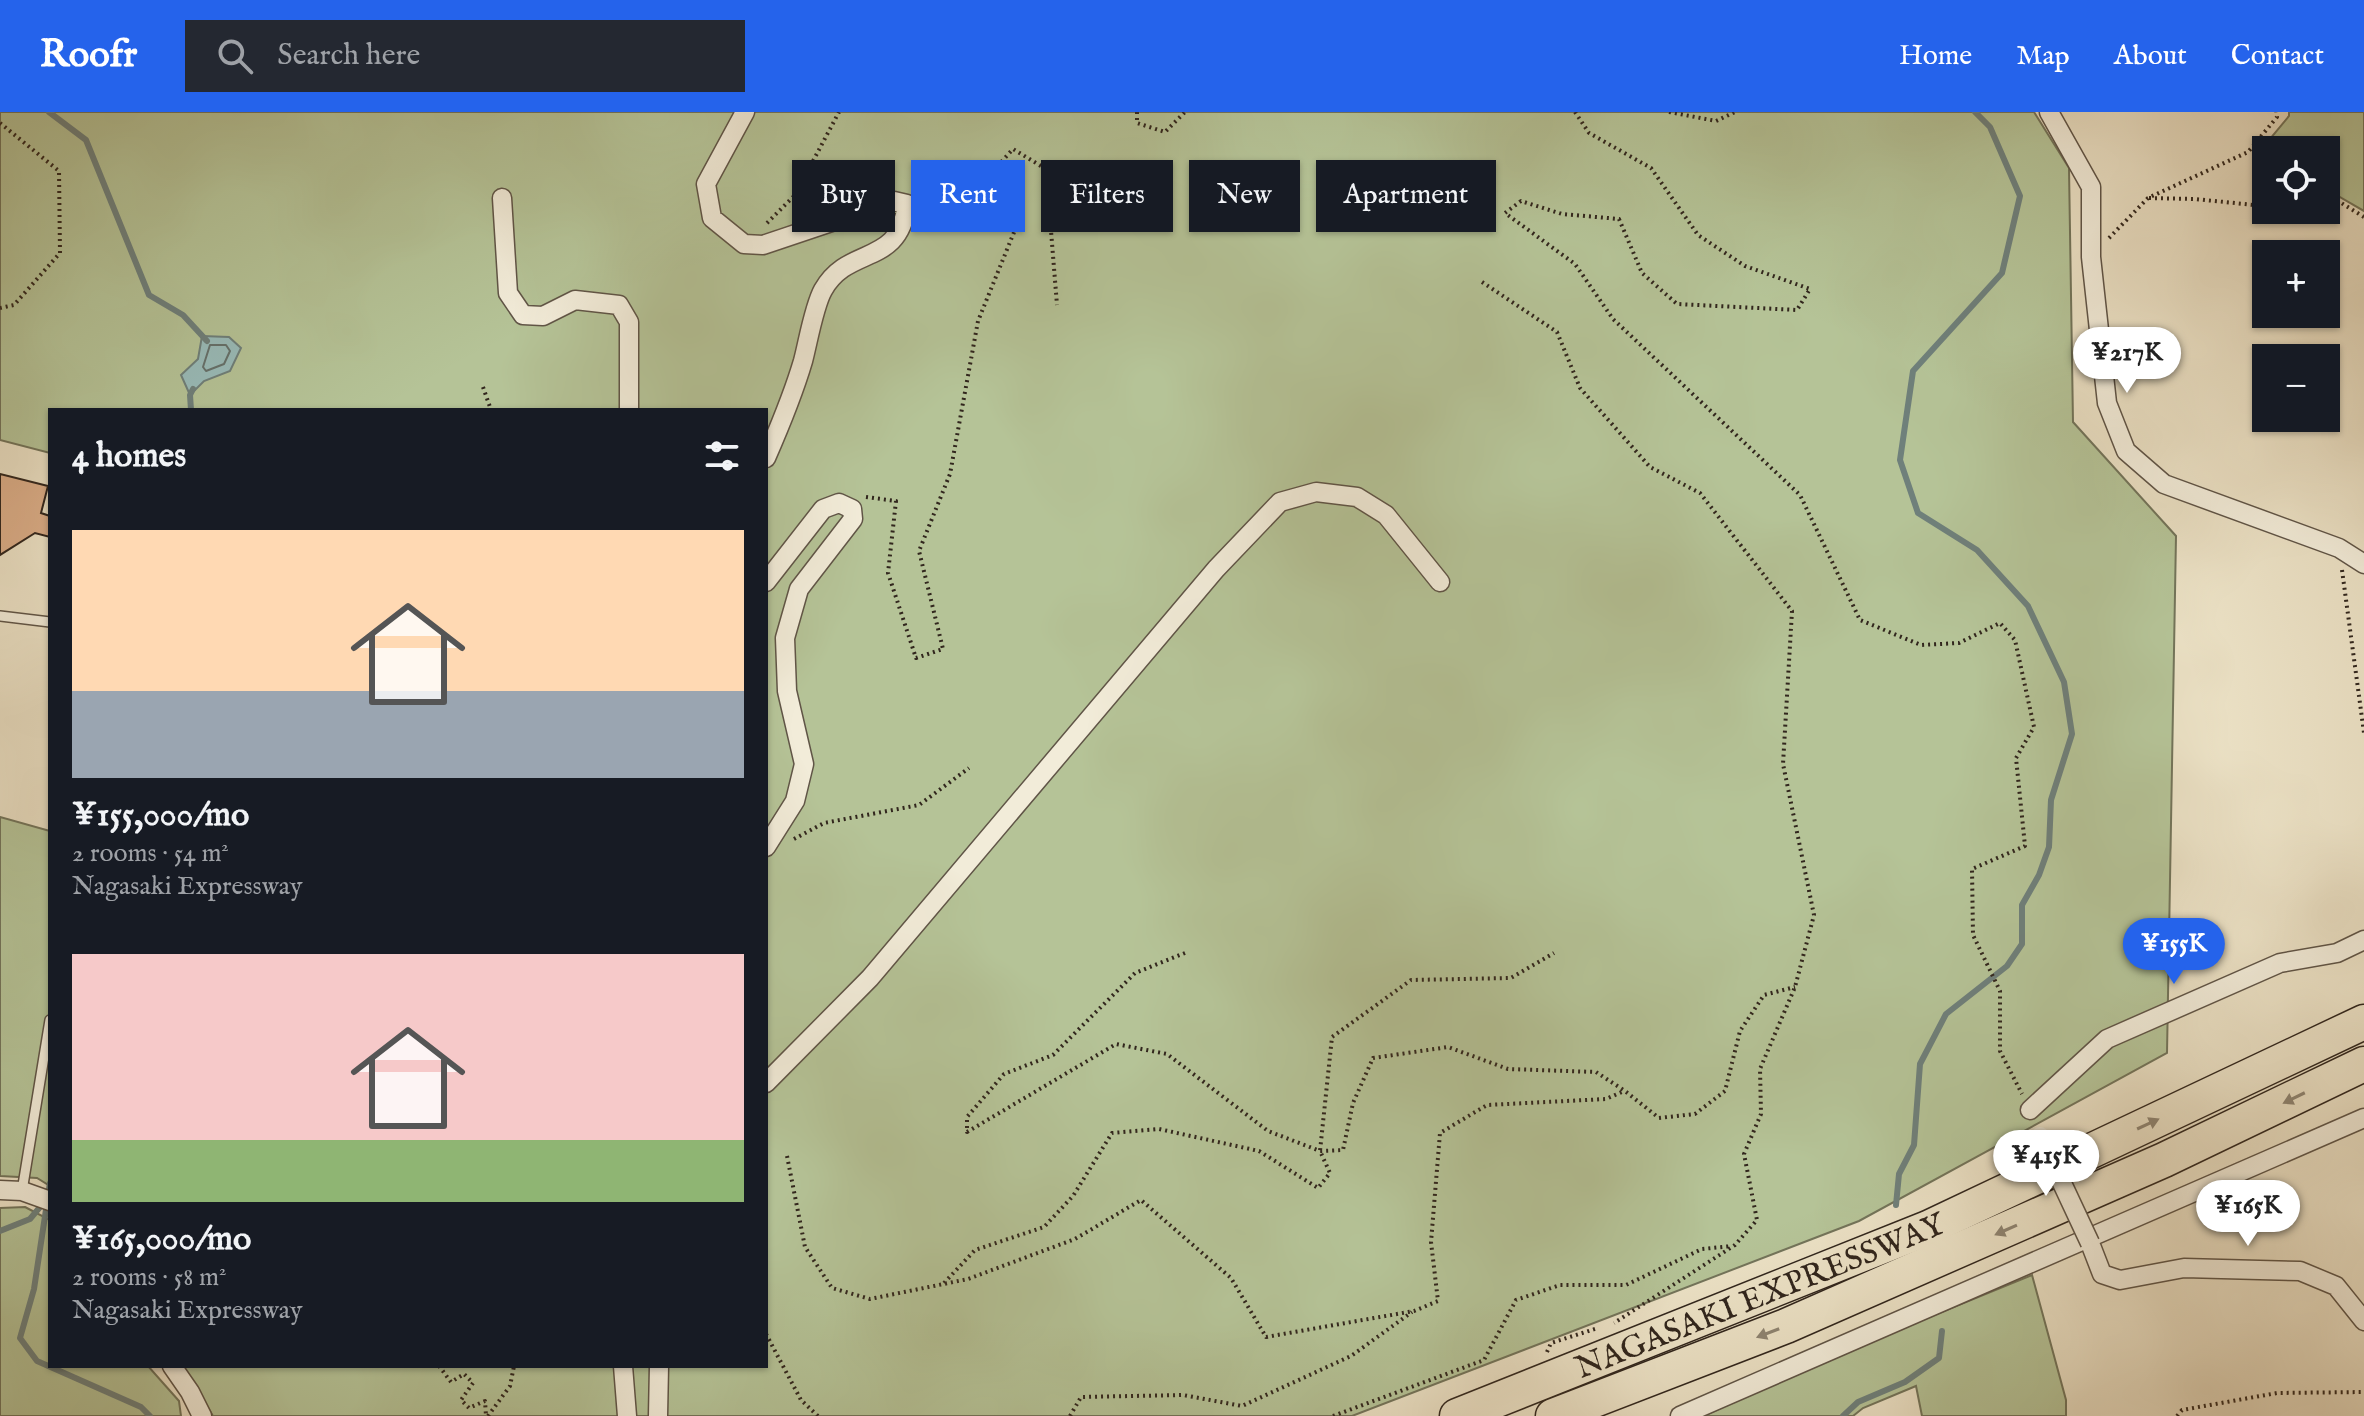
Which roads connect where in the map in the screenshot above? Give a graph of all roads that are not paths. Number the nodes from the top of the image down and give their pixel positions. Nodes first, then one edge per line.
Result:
1 (745, 112) edge
2 (2049, 112) edge
3 (502, 198) dead end
4 (629, 408) edge
5 (768, 453) edge
6 (2364, 564) edge
7 (768, 579) edge
8 (1440, 582) dead end
9 (0, 616) edge
10 (48, 622) edge
11 (768, 844) edge
12 (2364, 940) edge
13 (2364, 1022) edge
14 (48, 1045) edge
15 (2364, 1064) edge
16 (768, 1081) edge
17 (2030, 1110) road end
18 (2364, 1118) edge
19 (2040, 1136) dead end
20 (0, 1190) edge
21 (36, 1195) edge
22 (2364, 1321) edge
23 (173, 1368) edge
24 (623, 1368) edge
25 (659, 1368) edge
26 (202, 1416) edge
27 (627, 1416) edge
28 (658, 1416) edge
29 (1457, 1416) edge
30 (1553, 1416) edge
31 (1680, 1416) edge

1 - 5 street
2 - 6 street
3 - 4 street
7 - 11 street
8 - 16 street
9 - 10 lane
12 - 17 street
29 -> 13 highway, NAGASAKI EXPRESSWAY
14 - 21 lane
15 -> 30 highway, NAGASAKI EXPRESSWAY
18 - 31 street
19 - 22 street, bridge
20 - 21 street
23 - 26 street
24 - 27 street
25 - 28 street

